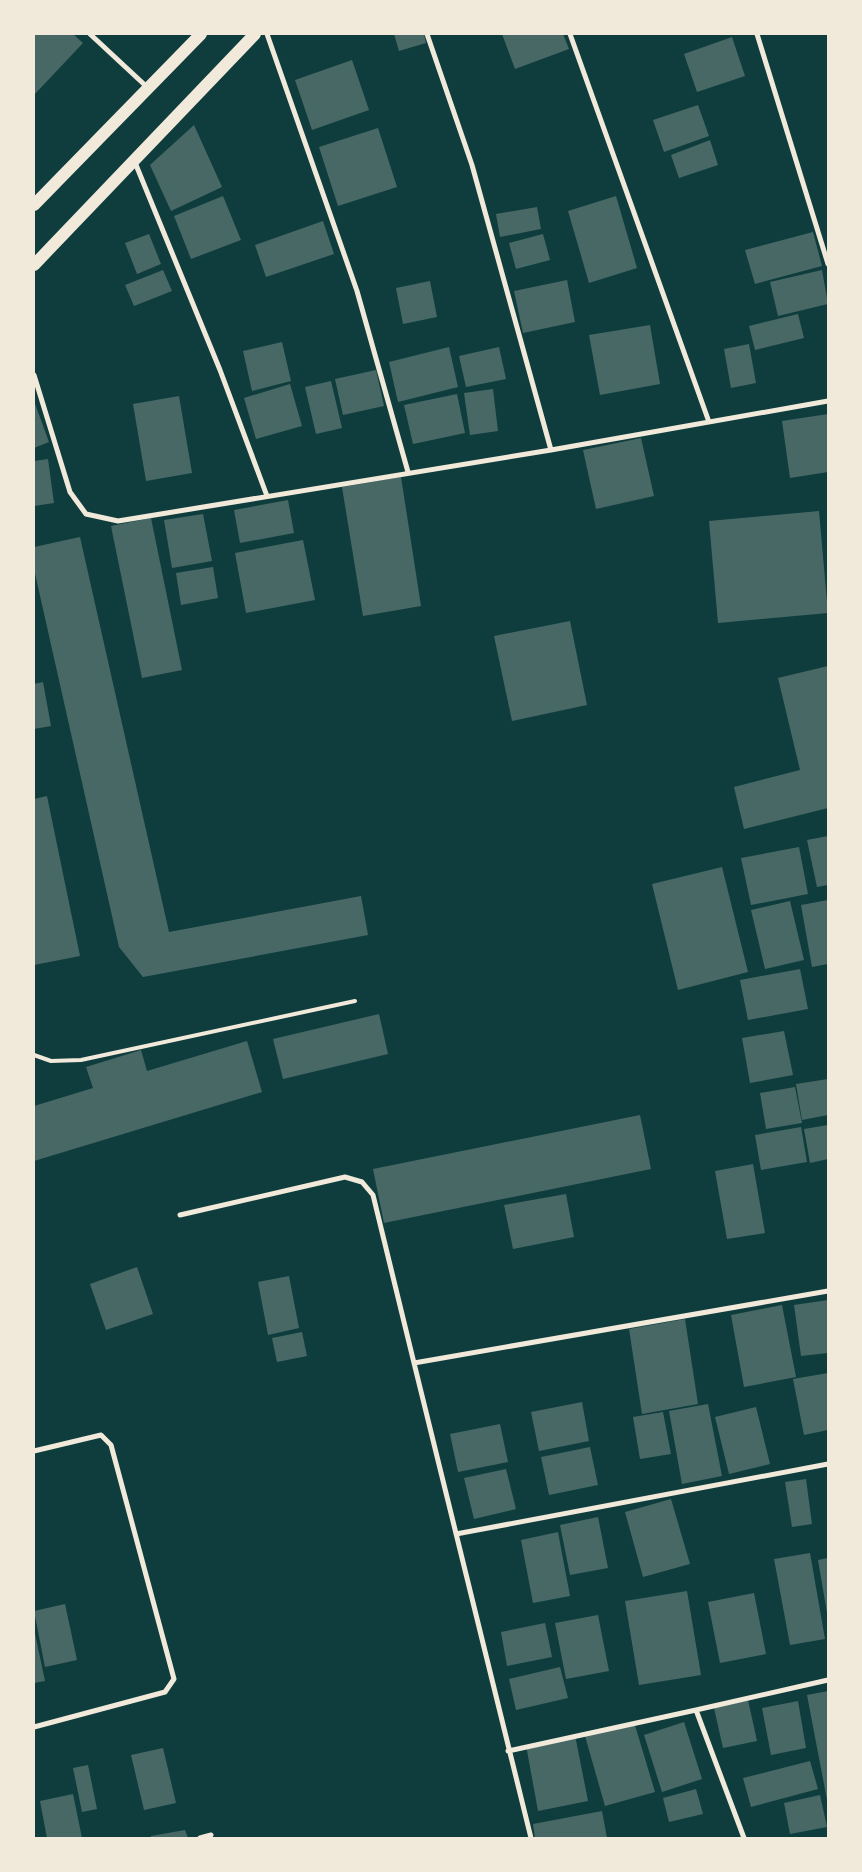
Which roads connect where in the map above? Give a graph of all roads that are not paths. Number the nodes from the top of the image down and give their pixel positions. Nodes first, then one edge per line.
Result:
1 (90, 34) edge
2 (201, 34) edge
3 (255, 34) edge
4 (267, 34) edge
5 (427, 34) edge
6 (570, 34) edge
7 (758, 34) edge
8 (148, 87) junction
9 (134, 160) junction
10 (34, 205) edge
11 (828, 264) edge
12 (34, 265) edge
13 (34, 375) edge
14 (828, 401) edge
15 (709, 422) junction
16 (551, 450) junction
17 (408, 472) junction
18 (267, 496) junction
19 (354, 1001) dead end
20 (34, 1055) edge
21 (180, 1215) dead end
22 (828, 1292) edge
23 (414, 1363) junction
24 (34, 1451) edge
25 (828, 1464) edge
26 (456, 1534) junction
27 (828, 1680) edge
28 (696, 1710) junction
29 (34, 1727) edge
30 (508, 1751) junction
31 (211, 1836) dead end
32 (200, 1838) edge
33 (532, 1838) edge
34 (744, 1838) edge

1 - 8 street
2 - 8 main road
3 - 9 main road
4 - 17 street
5 - 16 street
6 - 15 street
7 - 11 street
8 - 10 main road
9 - 12 main road
9 - 18 street
13 - 18 street
14 - 15 street
15 - 16 street
16 - 17 street
17 - 18 street
19 - 20 lane
21 - 23 street
22 - 23 street
23 - 26 street
24 - 29 street
25 - 26 street
26 - 30 street
27 - 28 street
28 - 30 street
28 - 34 street
30 - 33 street
31 - 32 street

